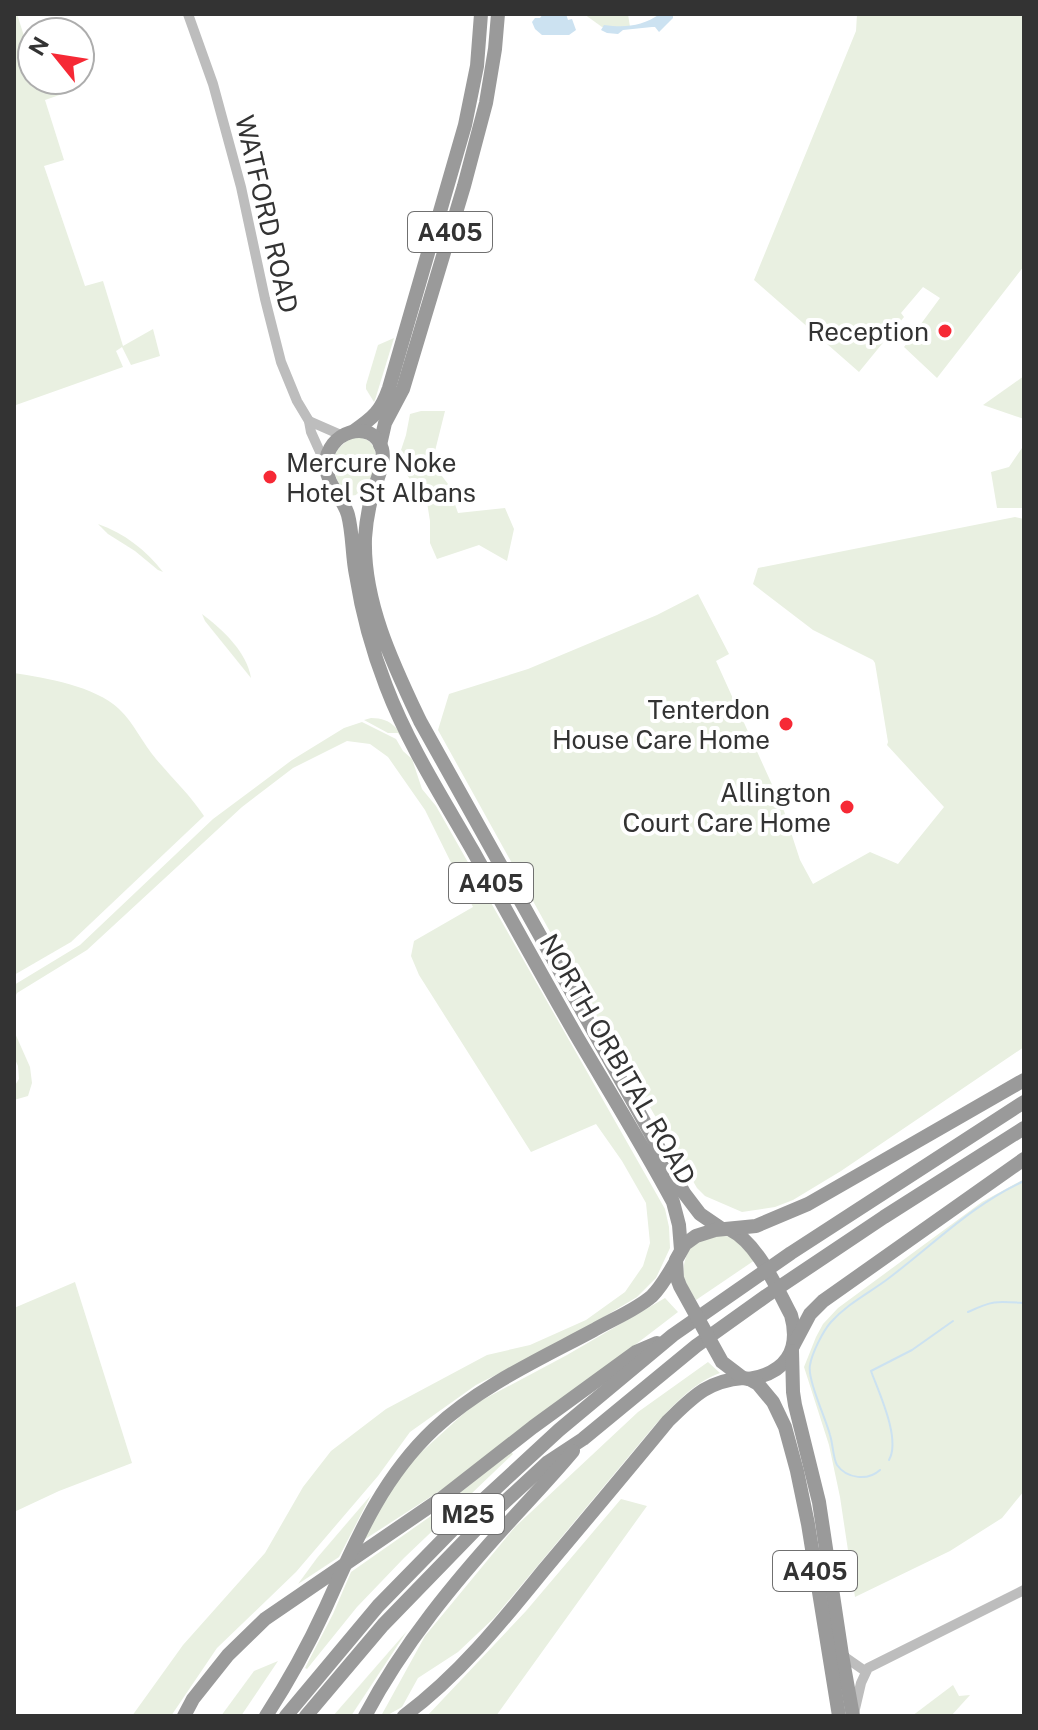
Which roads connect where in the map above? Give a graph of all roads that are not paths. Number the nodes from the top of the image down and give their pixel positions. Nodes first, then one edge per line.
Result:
1 (188, 14) edge
2 (481, 14) edge
3 (498, 14) edge
4 (495, 49) junction
5 (474, 80) junction
6 (309, 421) junction
7 (348, 433) junction
8 (380, 445) junction
9 (326, 465) junction
10 (372, 493) junction
11 (340, 499) junction
12 (1024, 1080) edge
13 (1024, 1102) edge
14 (1024, 1128) edge
15 (1024, 1159) edge
16 (725, 1229) junction
17 (678, 1255) junction
18 (673, 1335) junction
19 (793, 1348) junction
20 (746, 1378) junction
21 (583, 1439) junction
22 (1024, 1590) edge
23 (842, 1655) junction
24 (865, 1671) junction
25 (184, 1716) edge
26 (266, 1716) edge
27 (286, 1716) edge
28 (306, 1716) edge
29 (365, 1716) edge
30 (404, 1716) edge
31 (839, 1716) edge
32 (854, 1716) edge

1 - 6 main road, WATFORD ROAD
2 - 5 highway, A405
3 - 4 highway, A405
4 - 5 highway
4 - 8 highway, A405
5 - 7 highway, A405
6 - 7 main road
6 - 9 main road, WATFORD ROAD
7 - 8 highway
7 - 9 highway
8 - 10 highway
9 - 11 highway
10 - 11 highway
10 - 16 highway, NORTH ORBITAL ROAD / A405
11 - 17 highway, NORTH ORBITAL ROAD / A405
12 - 16 highway
13 - 18 highway, M25
14 - 21 highway, M25
15 - 19 highway
16 - 17 highway
16 - 19 highway, NORTH ORBITAL ROAD
17 - 20 highway, NORTH ORBITAL ROAD
17 - 26 highway
18 - 25 highway
18 - 27 highway, M25
19 - 20 highway
19 - 23 highway, A405
20 - 30 highway
20 - 31 highway, A405
21 - 28 highway, M25
21 - 29 highway
22 - 24 main road
23 - 24 main road
23 - 32 highway, A405
24 - 32 main road

